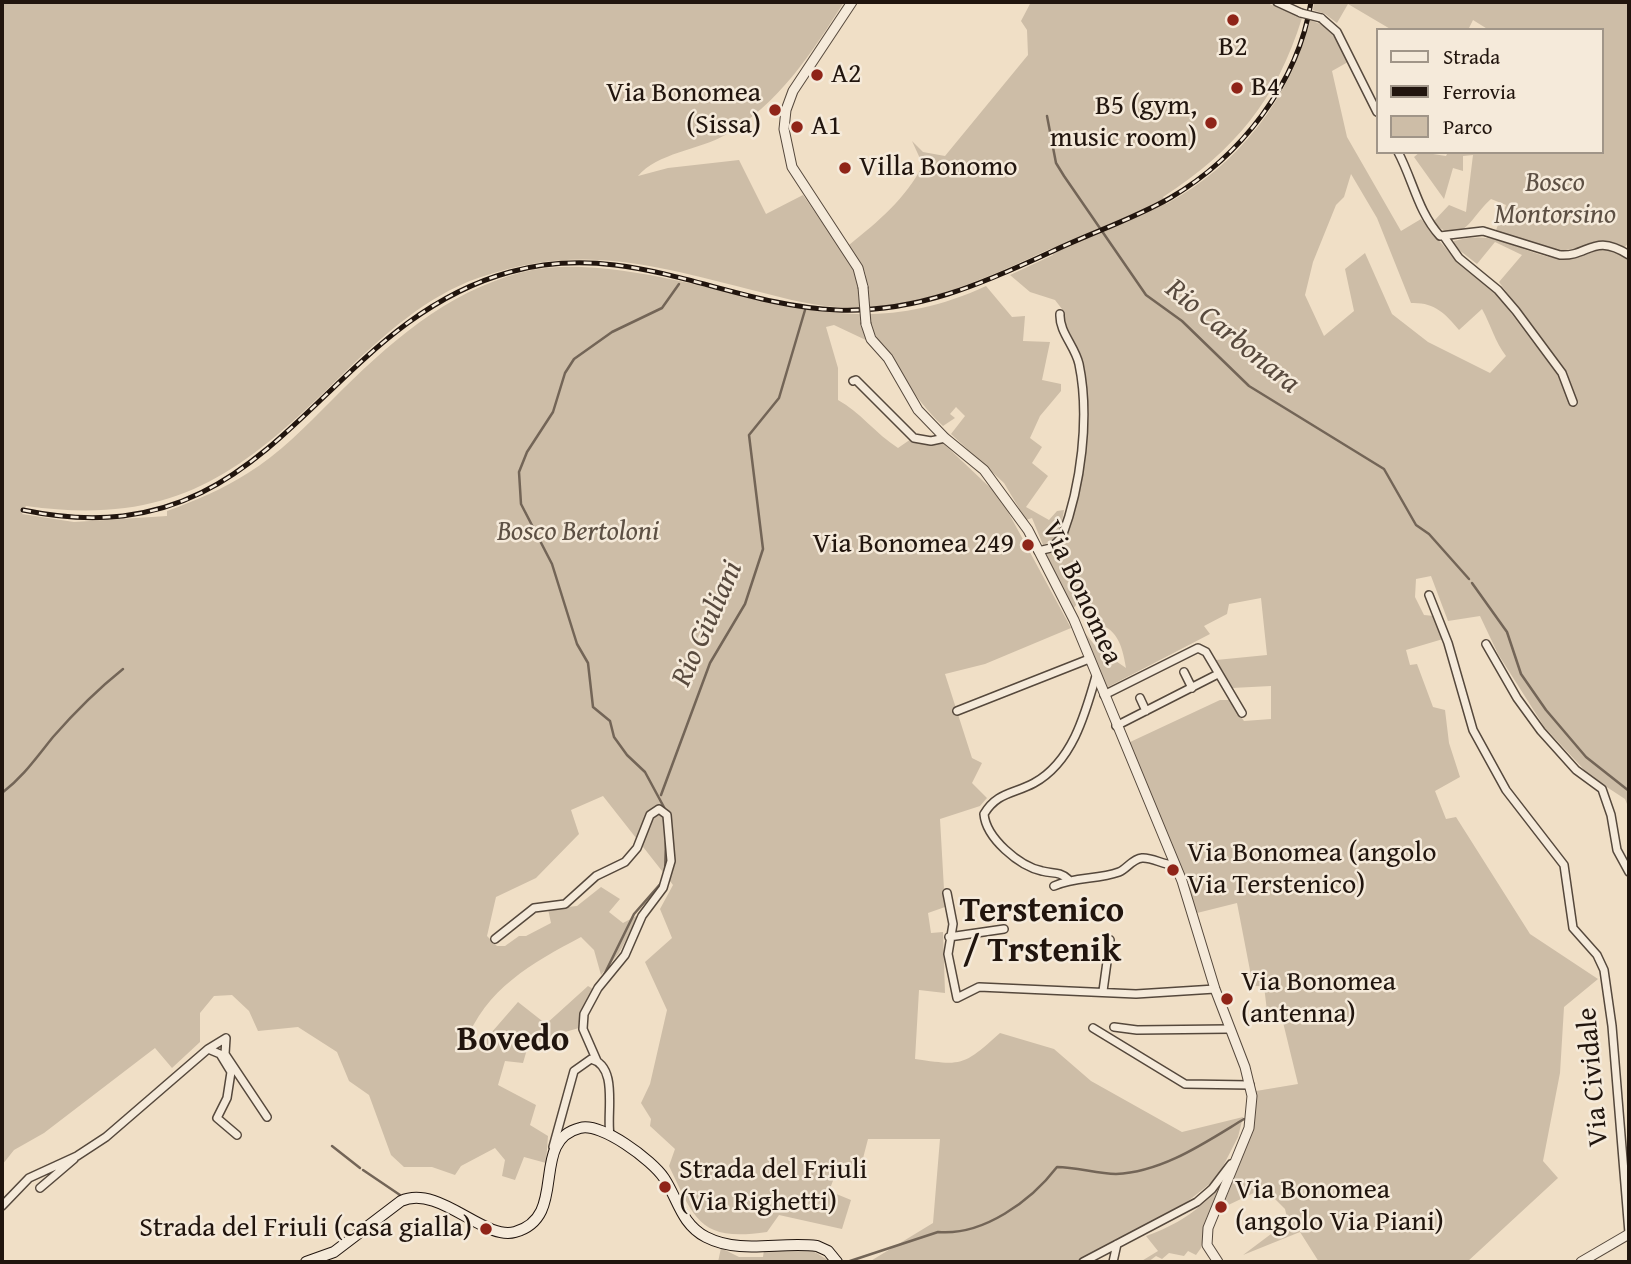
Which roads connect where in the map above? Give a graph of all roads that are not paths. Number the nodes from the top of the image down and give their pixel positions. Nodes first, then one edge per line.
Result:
1 (852, 2) edge
2 (1277, 2) edge
3 (1376, 110) edge
4 (1399, 154) edge
5 (1445, 237) junction
6 (1629, 255) edge
7 (1060, 314) dead end
8 (853, 381) dead end
9 (1573, 402) dead end
10 (945, 438) junction
11 (1038, 551) junction
12 (1429, 595) dead end
13 (1486, 644) dead end
14 (1090, 659) junction
15 (1184, 671) dead end
16 (1218, 674) junction
17 (1096, 676) junction
18 (1192, 688) junction
19 (1104, 695) junction
20 (1140, 698) dead end
21 (957, 711) dead end
22 (1146, 711) junction
23 (1242, 713) dead end
24 (1116, 726) junction
25 (1174, 864) junction
26 (1629, 872) edge
27 (1068, 879) junction
28 (1054, 886) dead end
29 (947, 893) dead end
30 (1004, 929) dead end
31 (950, 937) junction
32 (495, 939) dead end
33 (1110, 940) dead end
34 (1214, 989) junction
35 (1103, 991) junction
36 (1114, 1027) dead end
37 (1093, 1028) dead end
38 (1229, 1029) junction
39 (208, 1049) junction
40 (597, 1061) junction
41 (1250, 1085) junction
42 (267, 1117) dead end
43 (237, 1135) dead end
44 (610, 1135) junction
45 (553, 1147) junction
46 (77, 1156) junction
47 (1235, 1158) junction
48 (40, 1188) dead end
49 (2, 1206) edge
50 (1629, 1233) edge
51 (1117, 1244) junction
52 (336, 1257) edge
53 (306, 1262) edge
54 (837, 1262) edge
55 (1083, 1262) edge
56 (1114, 1262) edge
57 (1218, 1262) edge
58 (1581, 1262) edge

1 - 10 street, Via Bonomea, bridge
2 - 3 street, bridge
4 - 5 street
5 - 6 street
5 - 9 street
7 - 11 street
8 - 10 street
10 - 11 street, Via Bonomea
11 - 14 street, Via Bonomea
12 - 50 street, Via Cividale
13 - 26 street
14 - 17 street, Via Bonomea
14 - 21 street
15 - 18 street
16 - 18 street
16 - 19 street
16 - 23 street
17 - 19 street, Via Bonomea
17 - 27 street
18 - 22 street
19 - 24 street, Via Bonomea
20 - 22 street
22 - 24 street
24 - 25 street, Via Bonomea
25 - 27 street
25 - 34 street, Via Bonomea
27 - 28 street
29 - 31 street
30 - 31 street
31 - 35 street
32 - 40 street
33 - 35 street
34 - 35 street
34 - 38 street, Via Bonomea
36 - 38 street
37 - 41 street
38 - 41 street, Via Bonomea
39 - 42 street
39 - 43 street
39 - 46 street
40 - 44 street
40 - 45 street
41 - 47 street, Via Bonomea
44 - 45 main road
44 - 54 main road
45 - 52 main road
46 - 48 street
46 - 49 street
47 - 51 street
47 - 57 street, Via Bonomea
50 - 58 street
51 - 55 street
51 - 56 street
52 - 53 main road

